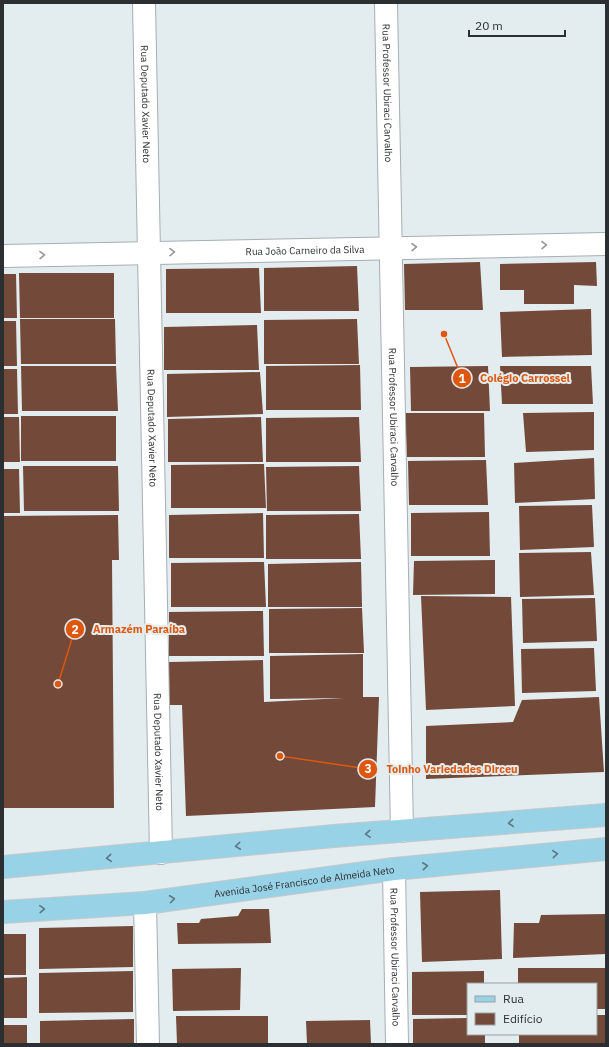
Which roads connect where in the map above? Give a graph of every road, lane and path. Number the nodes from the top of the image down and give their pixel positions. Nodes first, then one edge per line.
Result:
1 (144, 3) edge
2 (386, 3) edge
3 (606, 244) edge
4 (390, 247) junction
5 (149, 252) junction
6 (3, 256) edge
7 (606, 815) edge
8 (402, 832) junction
9 (606, 849) edge
10 (160, 853) junction
11 (3, 867) edge
12 (394, 869) junction
13 (145, 903) junction
14 (3, 912) edge
15 (148, 1044) edge
16 (396, 1044) edge

1 - 5 street, Rua Deputado Xavier Neto
2 - 4 street, Rua Professor Ubiraci Carvalho
4 -> 3 street, Rua João Carneiro da Silva
5 -> 4 street, Rua João Carneiro da Silva
4 - 8 street, Rua Professor Ubiraci Carvalho
6 -> 5 street, Rua João Carneiro da Silva
5 - 10 street, Rua Deputado Xavier Neto
7 -> 8 main road
8 -> 10 main road
12 -> 9 main road, Avenida José Francisco de Almeida Neto
10 -> 11 main road
13 -> 12 main road, Avenida José Francisco de Almeida Neto
12 - 16 street, Rua Professor Ubiraci Carvalho
14 -> 13 main road, Avenida José Francisco de Almeida Neto
13 - 15 street

